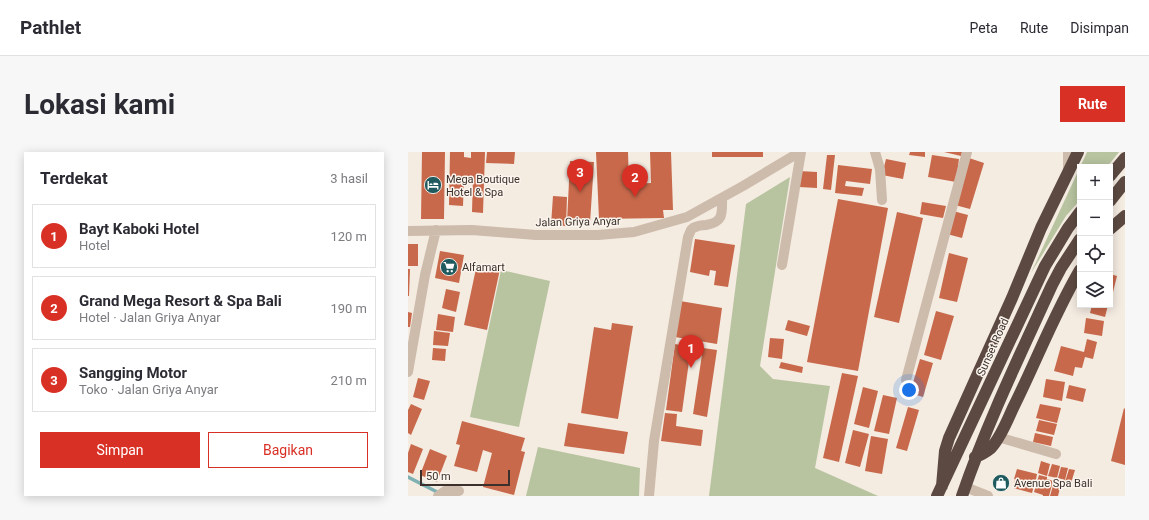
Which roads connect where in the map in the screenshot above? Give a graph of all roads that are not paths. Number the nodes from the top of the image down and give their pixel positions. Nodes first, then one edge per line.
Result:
1 (800, 152) edge
2 (875, 152) edge
3 (967, 152) edge
4 (1068, 152) edge
5 (1078, 152) edge
6 (1125, 158) edge
7 (1068, 172) junction
8 (1113, 172) edge
9 (1125, 182) edge
10 (1113, 196) edge
11 (722, 198) junction
12 (882, 200) dead end
13 (1077, 216) edge
14 (1125, 216) edge
15 (1113, 226) edge
16 (436, 230) junction
17 (408, 231) edge
18 (1077, 244) edge
19 (782, 265) dead end
20 (1079, 272) edge
21 (408, 372) edge
22 (906, 380) dead end
23 (998, 437) junction
24 (1056, 454) dead end
25 (975, 457) junction
26 (460, 491) dead end
27 (939, 491) edge
28 (963, 492) edge
29 (438, 496) edge
30 (649, 496) edge
31 (988, 496) edge

1 - 11 street, Jalan Griya Anyar
1 - 19 street
2 - 12 street
3 - 22 street
4 - 7 street
5 - 7 highway
6 - 8 highway
7 - 27 highway
9 - 10 highway
11 - 16 street, Jalan Griya Anyar
11 - 30 street
13 - 27 highway, Sunset Road
14 - 15 highway
16 - 17 street, Jalan Griya Anyar
16 - 21 street
18 - 25 highway
20 - 23 highway
23 - 24 street
23 - 25 highway
25 - 28 highway
26 - 29 street
28 - 31 street

